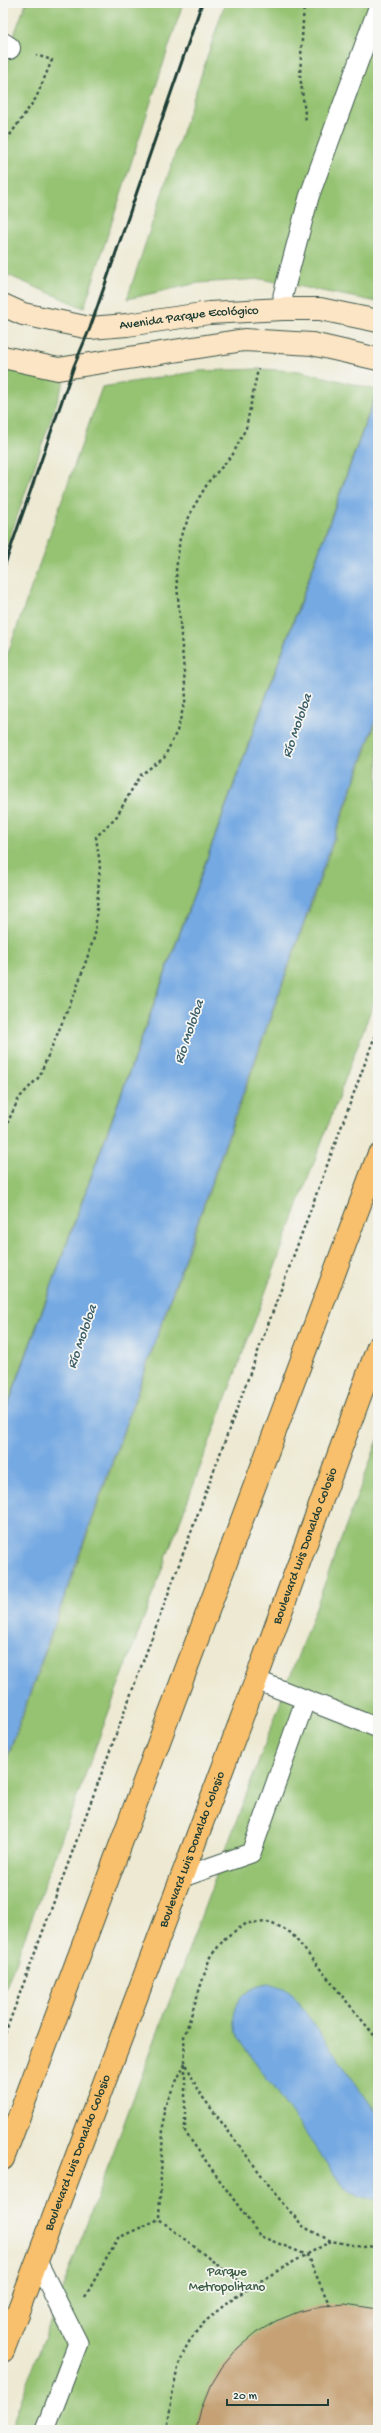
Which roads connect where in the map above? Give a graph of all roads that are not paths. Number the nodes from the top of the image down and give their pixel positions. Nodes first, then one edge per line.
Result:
1 (378, 8) edge
2 (3, 305) edge
3 (283, 309) junction
4 (378, 321) edge
5 (3, 357) edge
6 (378, 359) edge
7 (378, 1156) edge
8 (378, 1347) edge
9 (256, 1680) junction
10 (306, 1701) junction
11 (378, 1728) edge
12 (180, 1878) junction
13 (3, 2159) edge
14 (37, 2261) junction
15 (3, 2351) edge
16 (45, 2430) edge

1 - 3 lane
2 - 3 street, Avenida Parque Ecológico
3 - 4 street, Avenida Parque Ecológico
5 - 6 street
7 - 13 main road
8 - 9 main road, Boulevard Luis Donaldo Colosio
9 - 10 lane
9 - 12 main road, Boulevard Luis Donaldo Colosio
10 - 11 lane
10 - 12 lane
12 - 14 main road, Boulevard Luis Donaldo Colosio
14 - 15 main road, Boulevard Luis Donaldo Colosio
14 - 16 lane

